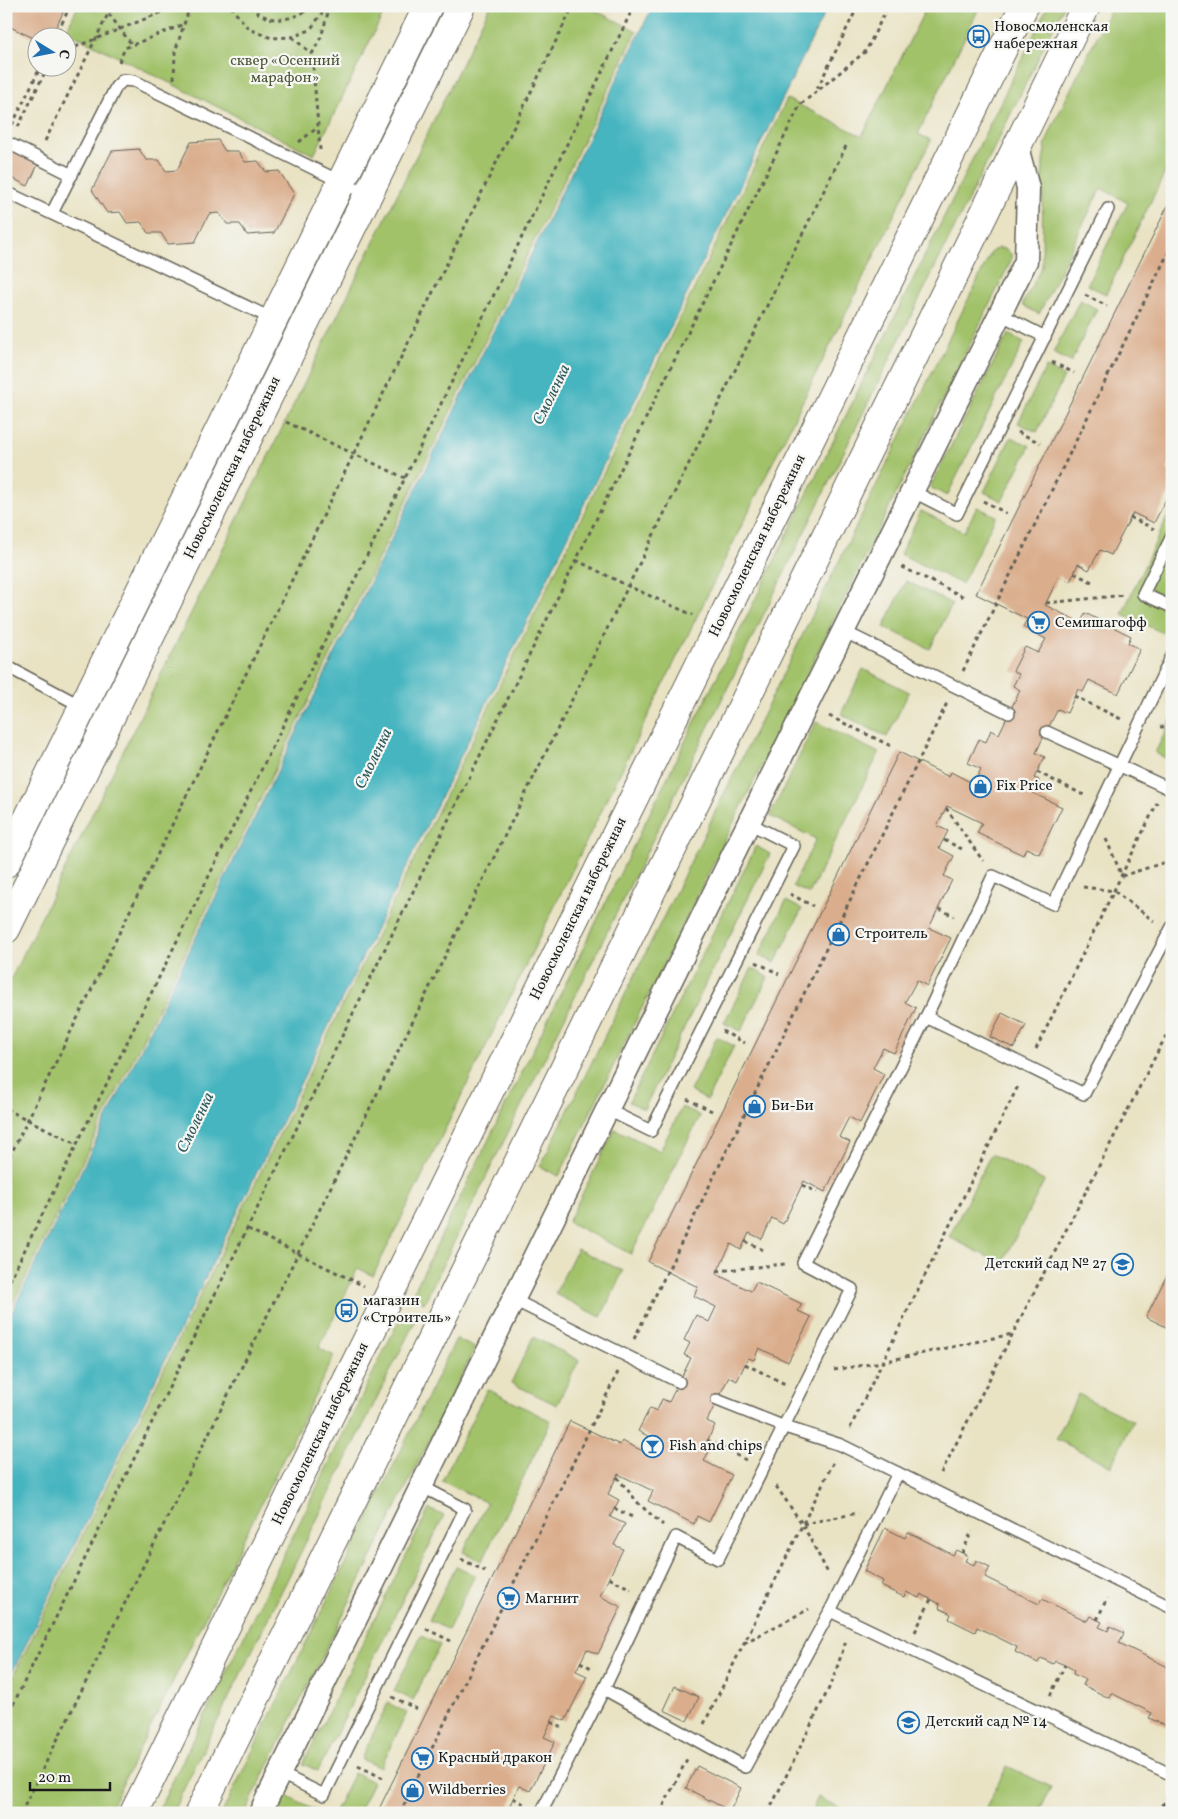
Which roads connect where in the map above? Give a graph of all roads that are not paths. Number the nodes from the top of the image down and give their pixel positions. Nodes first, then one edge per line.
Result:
1 (428, 6) edge
2 (461, 6) edge
3 (1024, 6) edge
4 (1086, 6) edge
5 (8, 143) edge
6 (1017, 147) junction
7 (72, 175) junction
8 (341, 182) junction
9 (6, 192) edge
10 (368, 195) junction
11 (1108, 209) dead end
12 (52, 214) junction
13 (1000, 314) junction
14 (287, 326) junction
15 (1044, 337) junction
16 (912, 492) junction
17 (1171, 537) edge
18 (1172, 607) edge
19 (843, 631) junction
20 (1172, 656) edge
21 (6, 666) edge
22 (83, 706) junction
23 (1009, 713) dead end
24 (1047, 732) dead end
25 (1120, 766) junction
26 (1168, 788) edge
27 (749, 823) junction
28 (19, 855) edge
29 (6, 929) edge
30 (1169, 936) edge
31 (926, 1017) junction
32 (606, 1109) junction
33 (512, 1299) junction
34 (679, 1382) dead end
35 (717, 1400) dead end
36 (784, 1426) junction
37 (898, 1473) junction
38 (420, 1486) junction
39 (1172, 1608) edge
40 (830, 1611) junction
41 (604, 1689) junction
42 (279, 1773) junction
43 (1172, 1776) edge
44 (134, 1813) edge
45 (199, 1813) edge
46 (260, 1813) edge
47 (541, 1813) edge

1 - 8 street, Новосмоленская набережная
2 - 10 street, Новосмоленская набережная
3 - 44 street, Новосмоленская набережная
4 - 6 street
5 - 7 lane
6 - 13 street
6 - 45 street
7 - 8 lane
7 - 12 lane
8 - 10 lane
8 - 14 street, Новосмоленская набережная
9 - 12 lane
10 - 14 street, Новосмоленская набережная
11 - 15 lane
12 - 14 lane
13 - 15 lane
13 - 16 street
14 - 22 street, Новосмоленская набережная
14 - 28 street, Новосмоленская набережная
15 - 16 lane
16 - 19 street
17 - 18 lane
19 - 23 lane
19 - 27 street
20 - 25 lane
21 - 22 lane
22 - 28 street, Новосмоленская набережная
24 - 25 lane
25 - 26 lane
25 - 31 lane
27 - 32 street
27 - 32 lane
28 - 29 street, Новосмоленская набережная
30 - 31 lane
31 - 36 lane
32 - 33 street
33 - 34 lane
33 - 38 street
35 - 36 lane
36 - 37 lane
36 - 41 lane
37 - 39 lane
37 - 40 lane
38 - 42 street
38 - 42 lane
40 - 41 lane
40 - 43 lane
41 - 47 lane
42 - 46 street

